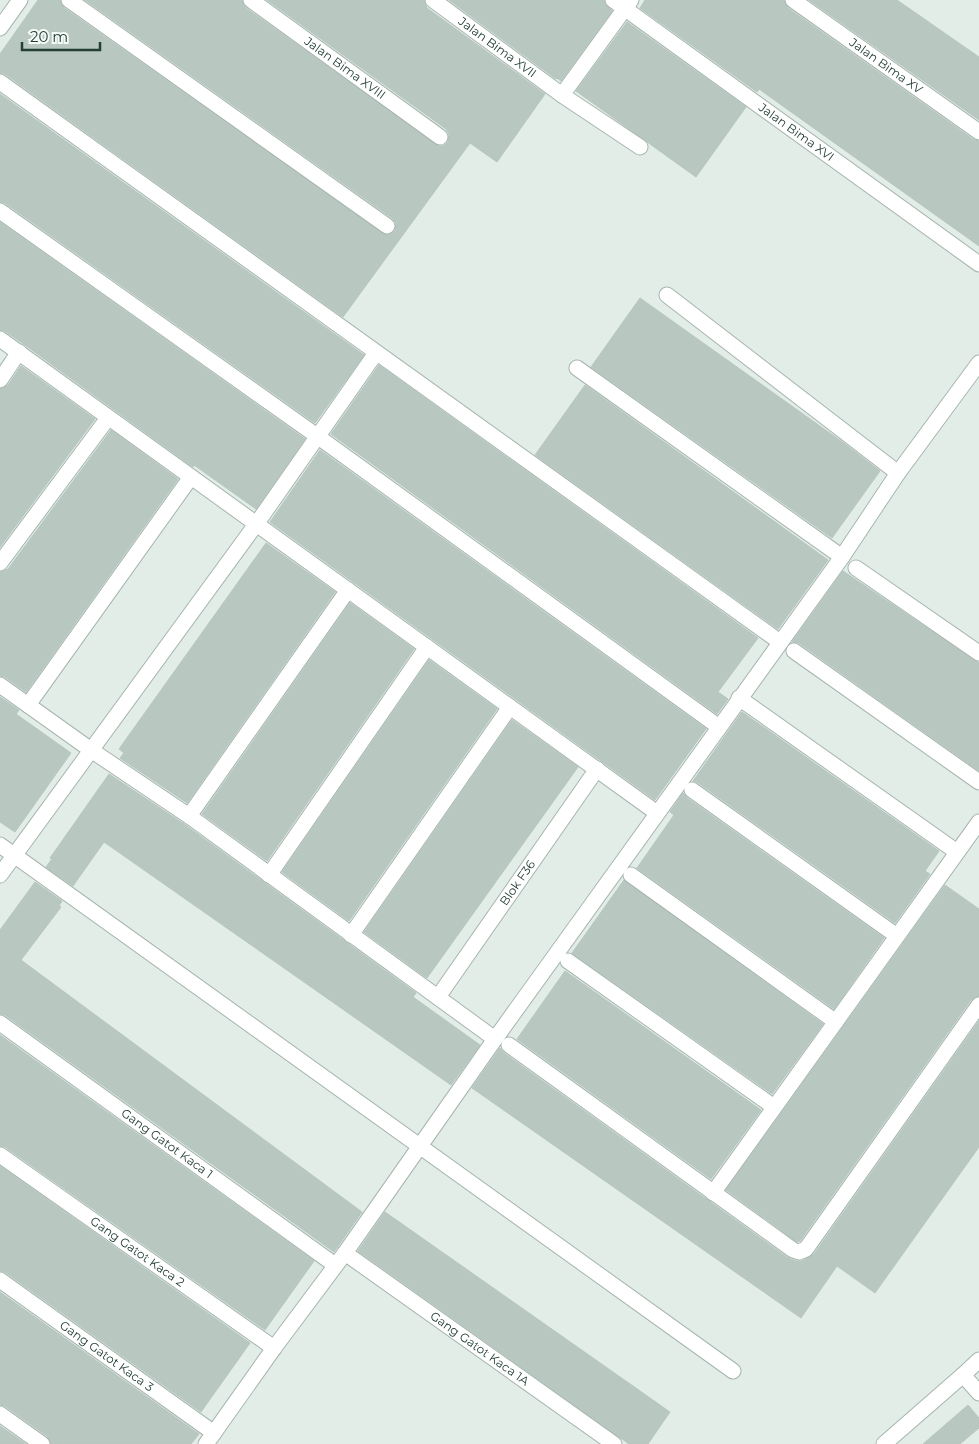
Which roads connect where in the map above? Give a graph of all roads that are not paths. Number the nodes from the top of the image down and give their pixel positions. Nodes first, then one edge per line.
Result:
1 (20, 0) edge
2 (69, 0) edge
3 (251, 0) edge
4 (433, 0) edge
5 (793, 0) edge
6 (623, 3) edge
7 (0, 28) edge
8 (0, 82) edge
9 (562, 95) junction
10 (979, 132) edge
11 (440, 137) dead end
12 (640, 147) dead end
13 (0, 211) edge
14 (387, 226) dead end
15 (979, 264) edge
16 (667, 295) dead end
17 (0, 339) edge
18 (19, 352) junction
19 (376, 352) junction
20 (979, 363) edge
21 (577, 368) dead end
22 (0, 380) edge
23 (108, 418) junction
24 (317, 436) junction
25 (898, 473) junction
26 (191, 476) junction
27 (257, 523) junction
28 (842, 557) junction
29 (0, 564) edge
30 (856, 568) dead end
31 (348, 590) junction
32 (780, 642) junction
33 (427, 647) junction
34 (794, 651) dead end
35 (979, 653) edge
36 (0, 685) edge
37 (739, 698) junction
38 (28, 706) junction
39 (510, 707) junction
40 (718, 727) junction
41 (91, 750) junction
42 (597, 770) junction
43 (979, 782) edge
44 (692, 790) dead end
45 (657, 813) junction
46 (189, 816) junction
47 (979, 822) edge
48 (0, 844) edge
49 (957, 852) junction
50 (14, 854) junction
51 (0, 875) edge
52 (270, 875) junction
53 (631, 875) dead end
54 (351, 934) junction
55 (897, 936) junction
56 (568, 961) dead end
57 (438, 998) junction
58 (979, 1005) edge
59 (836, 1022) junction
60 (0, 1023) edge
61 (502, 1042) junction
62 (774, 1107) junction
63 (421, 1146) junction
64 (0, 1155) edge
65 (713, 1192) junction
66 (345, 1253) junction
67 (335, 1265) junction
68 (0, 1280) edge
69 (274, 1348) junction
70 (979, 1360) edge
71 (733, 1371) dead end
72 (962, 1375) junction
73 (979, 1393) edge
74 (0, 1414) edge
75 (210, 1438) edge
76 (42, 1444) edge
77 (614, 1444) edge
78 (884, 1444) edge

1 - 7 street
2 - 14 street
3 - 11 street, Jalan Bima XVIII
4 - 9 street, Jalan Bima XVII
5 - 10 street, Jalan Bima XV
6 - 9 street
6 - 15 street, Jalan Bima XVI
8 - 19 street
9 - 12 street, Jalan Bima XVII
13 - 24 street
16 - 25 street
17 - 18 street
18 - 22 street
18 - 23 street
19 - 24 street
19 - 32 street
20 - 25 street
21 - 28 street
23 - 26 street
23 - 29 street
24 - 27 street
24 - 40 street
25 - 28 street
26 - 27 street
26 - 38 street
27 - 31 street
27 - 41 street
28 - 32 street
30 - 35 street
31 - 33 street
31 - 46 street
32 - 37 street
33 - 39 street
33 - 52 street
34 - 43 street
36 - 38 street
37 - 40 street
37 - 49 street
38 - 41 street
39 - 42 street
39 - 54 street
40 - 45 street
41 - 46 street
41 - 50 street
42 - 45 street
42 - 57 street, Blok F36
44 - 55 street
45 - 61 street
46 - 52 street
47 - 49 street
48 - 50 street
49 - 55 street
50 - 51 street
50 - 63 street
52 - 54 street
53 - 59 street
54 - 57 street
55 - 59 street
56 - 62 street
57 - 61 street
58 - 65 street
59 - 62 street
60 - 67 street, Gang Gatot Kaca 1
61 - 63 street
61 - 65 street
62 - 65 street
63 - 66 street
63 - 71 street
64 - 69 street, Gang Gatot Kaca 2
66 - 67 street
66 - 77 street, Gang Gatot Kaca 1A
67 - 69 street
68 - 75 street, Gang Gatot Kaca 3
69 - 75 street
70 - 72 street
72 - 73 street
72 - 78 street
74 - 76 street

